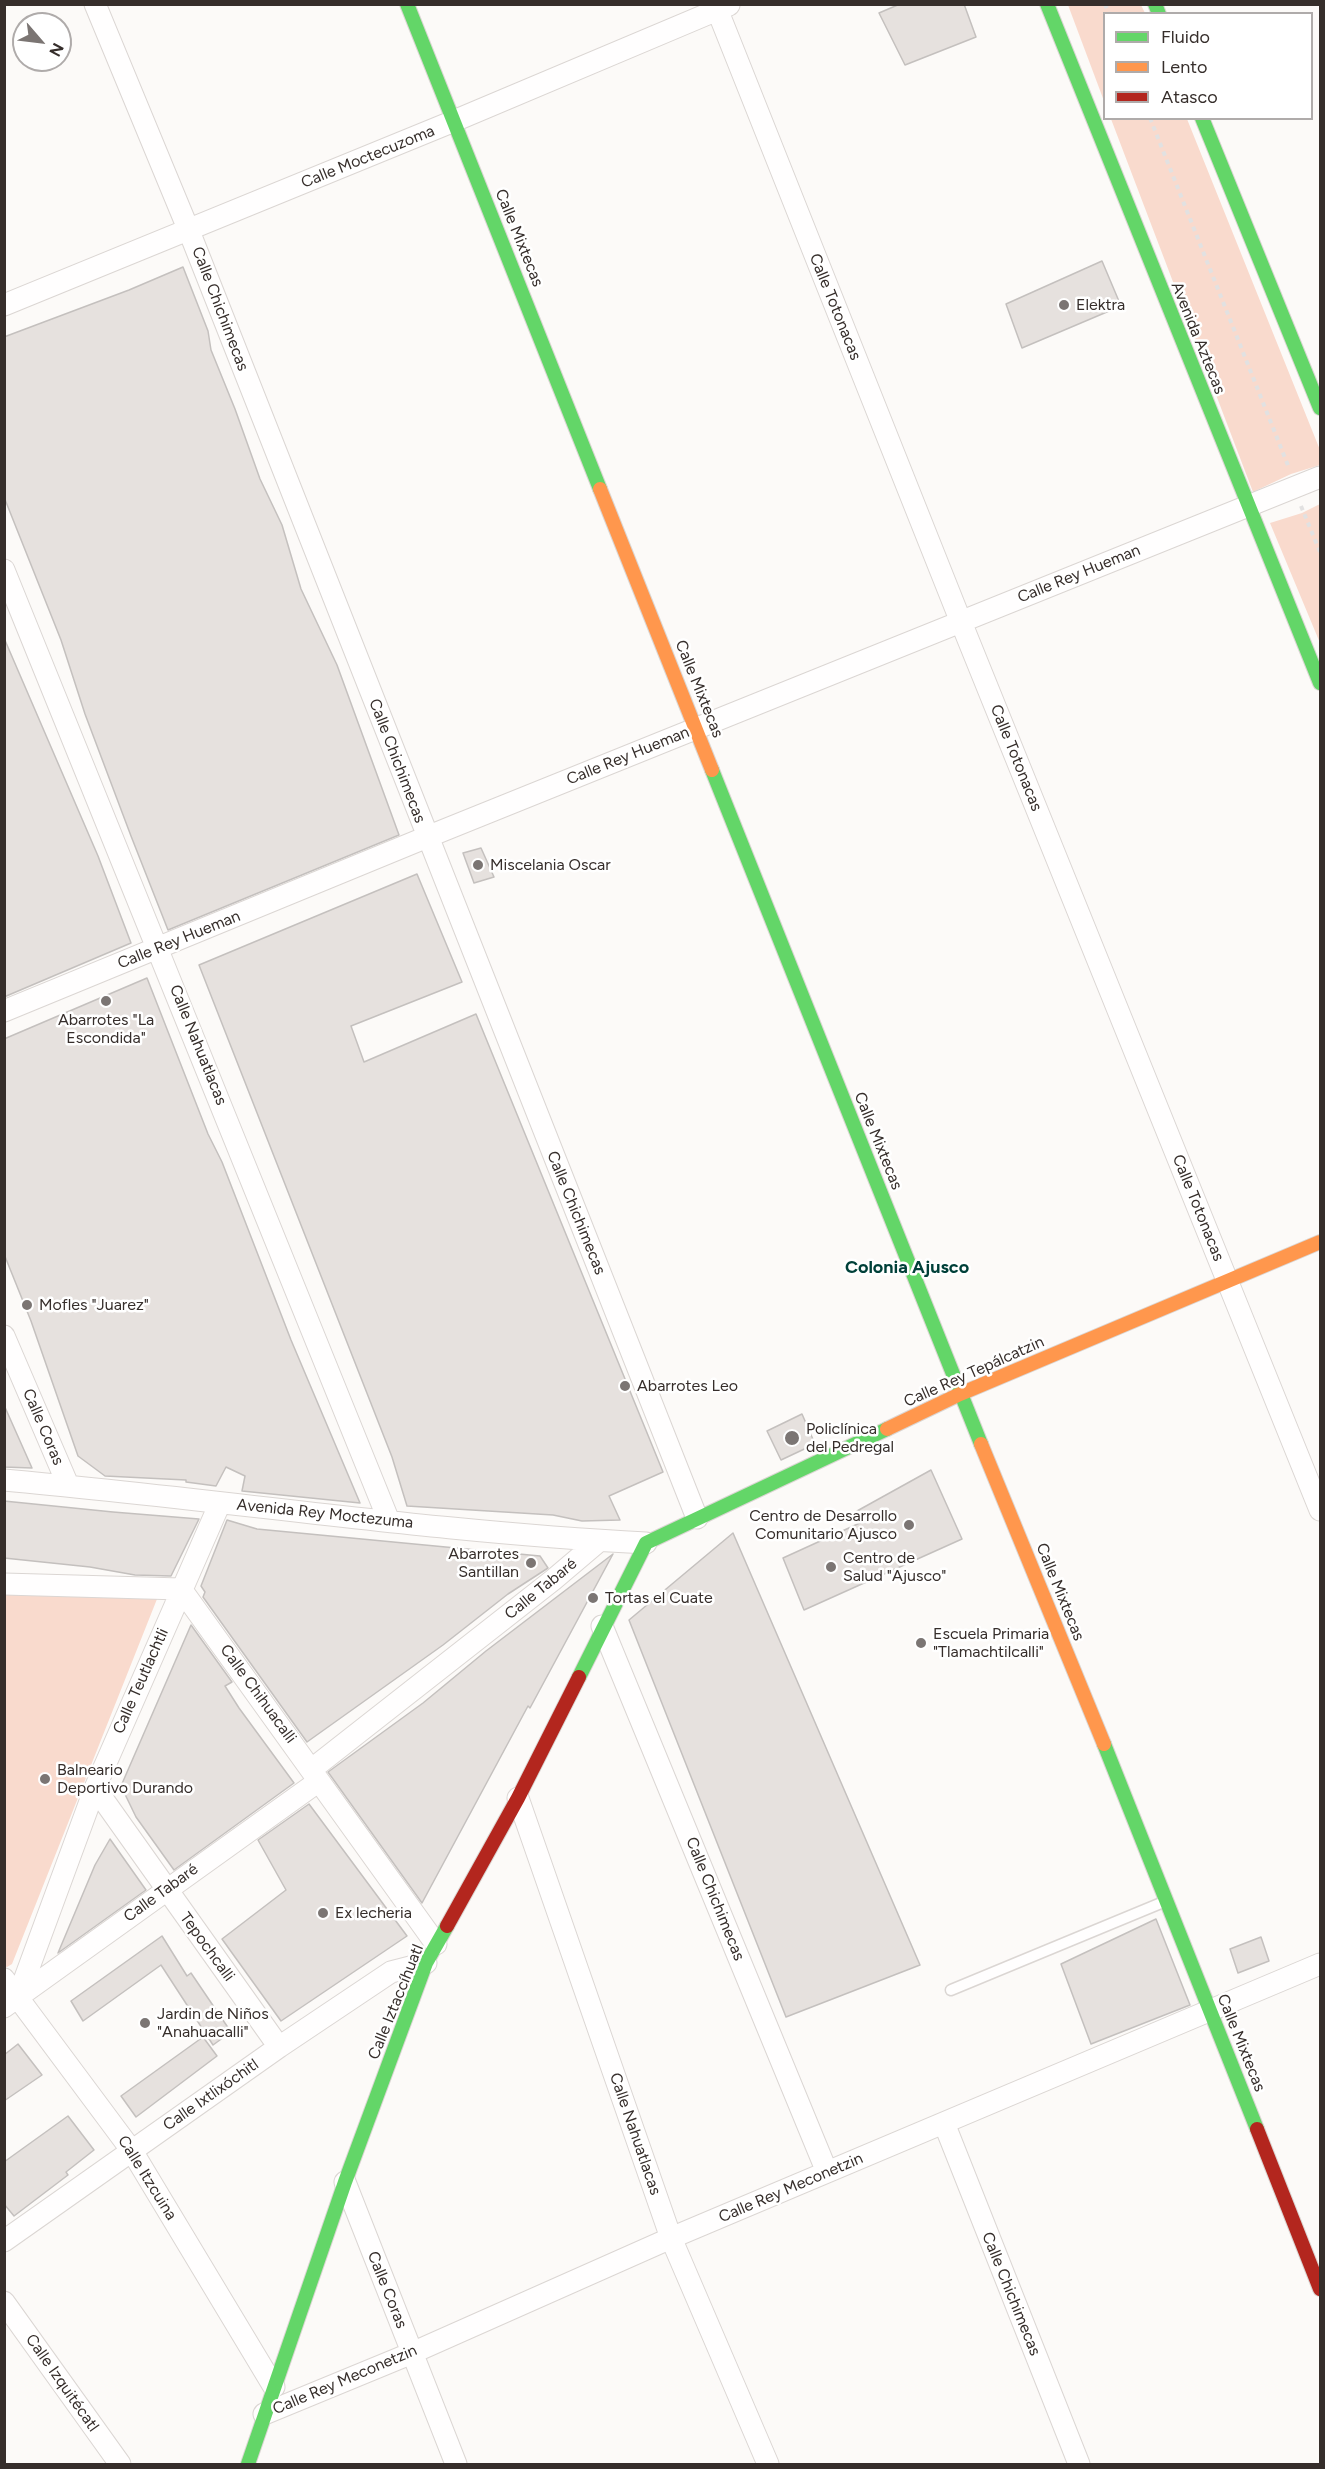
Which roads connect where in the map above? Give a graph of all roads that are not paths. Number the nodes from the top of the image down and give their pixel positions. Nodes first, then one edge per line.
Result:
1 (95, 4) edge
2 (407, 4) edge
3 (1047, 4) edge
4 (720, 6) edge
5 (1203, 120) edge
6 (454, 121) junction
7 (189, 231) junction
8 (4, 305) edge
9 (1320, 408) edge
10 (1320, 477) edge
11 (1248, 505) junction
12 (4, 570) edge
13 (961, 622) junction
14 (1320, 683) edge
15 (697, 729) junction
16 (427, 837) junction
17 (159, 948) junction
18 (4, 1011) edge
19 (1320, 1242) edge
20 (1227, 1280) junction
21 (4, 1336) edge
22 (960, 1394) junction
23 (4, 1480) edge
24 (68, 1485) junction
25 (220, 1503) junction
26 (1320, 1510) edge
27 (697, 1518) junction
28 (389, 1521) junction
29 (599, 1541) junction
30 (646, 1543) junction
31 (4, 1584) edge
32 (182, 1589) junction
33 (602, 1626) junction
34 (315, 1775) junction
35 (95, 1788) junction
36 (518, 1798) junction
37 (166, 1889) junction
38 (1166, 1901) junction
39 (431, 1954) junction
40 (1320, 1964) edge
41 (4, 1979) edge
42 (951, 1990) dead end
43 (11, 2002) edge
44 (1211, 2010) junction
45 (279, 2047) junction
46 (944, 2123) junction
47 (132, 2151) junction
48 (827, 2172) junction
49 (345, 2182) junction
50 (671, 2238) junction
51 (4, 2241) edge
52 (1320, 2289) edge
53 (4, 2302) edge
54 (412, 2353) junction
55 (274, 2387) junction
56 (264, 2414) junction
57 (120, 2464) edge
58 (248, 2464) edge
59 (456, 2464) edge
60 (768, 2464) edge
61 (1079, 2464) edge

1 - 7 street, Calle Chichimecas
2 - 6 street, Calle Mixtecas
3 - 11 street, Avenida Aztecas
4 - 6 street, Calle Moctecuzoma
4 - 13 street, Calle Totonacas
5 - 9 street
6 - 7 street, Calle Moctecuzoma
6 - 15 street, Calle Mixtecas
7 - 8 street, Calle Moctecuzoma
7 - 16 street, Calle Chichimecas
10 - 11 street, Calle Rey Hueman
11 - 13 street, Calle Rey Hueman
11 - 14 street, Avenida Aztecas
12 - 17 street, Calle Nahuatlacas
13 - 15 street, Calle Rey Hueman
13 - 20 street, Calle Totonacas
15 - 16 street, Calle Rey Hueman
15 - 22 street, Calle Mixtecas
16 - 17 street, Calle Rey Hueman
16 - 27 street, Calle Chichimecas
17 - 18 street, Calle Rey Hueman
17 - 28 street, Calle Nahuatlacas
19 - 20 street, Calle Rey Tepálcatzin
20 - 22 street, Calle Rey Tepálcatzin
20 - 26 street, Calle Totonacas
21 - 24 street, Calle Coras
22 - 27 street, Calle Rey Tepálcatzin
22 - 38 street, Calle Mixtecas
23 - 24 street, Avenida Rey Moctezuma
24 - 25 street, Avenida Rey Moctezuma
25 - 28 street, Avenida Rey Moctezuma
25 - 32 street, Calle Teutlachtli
27 - 30 street, Calle Rey Tepálcatzin
28 - 29 street, Avenida Rey Moctezuma
29 - 30 street, Avenida Rey Moctezuma
29 - 34 street, Calle Tabaré
30 - 33 street, Calle Iztaccíhuatl
31 - 32 street
32 - 34 street, Calle Chihuacalli
32 - 35 street, Calle Teutlachtli
33 - 36 street, Calle Iztaccíhuatl
33 - 48 street, Calle Chichimecas
34 - 37 street, Calle Tabaré
34 - 39 street, Calle Chihuacalli
35 - 37 street, Tepochcalli
35 - 43 street, Calle Teutlachtli
36 - 39 street, Calle Iztaccíhuatl
36 - 50 street, Calle Nahuatlacas
37 - 43 street, Calle Tabaré
37 - 45 street, Tepochcalli
38 - 42 lane
38 - 44 street, Calle Mixtecas
39 - 45 street, Calle Ixtlixóchitl
39 - 49 street, Calle Iztaccíhuatl
40 - 44 street, Calle Rey Meconetzin
41 - 43 street, Calle Itzcuina
43 - 47 street, Calle Itzcuina
44 - 46 street, Calle Rey Meconetzin
44 - 52 street, Calle Mixtecas
45 - 47 street, Calle Ixtlixóchitl
46 - 48 street, Calle Rey Meconetzin
46 - 61 street, Calle Chichimecas
47 - 51 street, Calle Ixtlixóchitl
47 - 55 street, Calle Itzcuina
48 - 50 street, Calle Rey Meconetzin
49 - 54 street, Calle Coras
49 - 55 street, Calle Iztaccíhuatl
50 - 54 street, Calle Rey Meconetzin
50 - 60 street, Calle Nahuatlacas
53 - 57 street, Calle Izquitécatl
54 - 56 street, Calle Rey Meconetzin
54 - 59 street, Calle Coras
55 - 56 street, Calle Iztaccíhuatl
56 - 58 street, Calle Iztaccíhuatl

